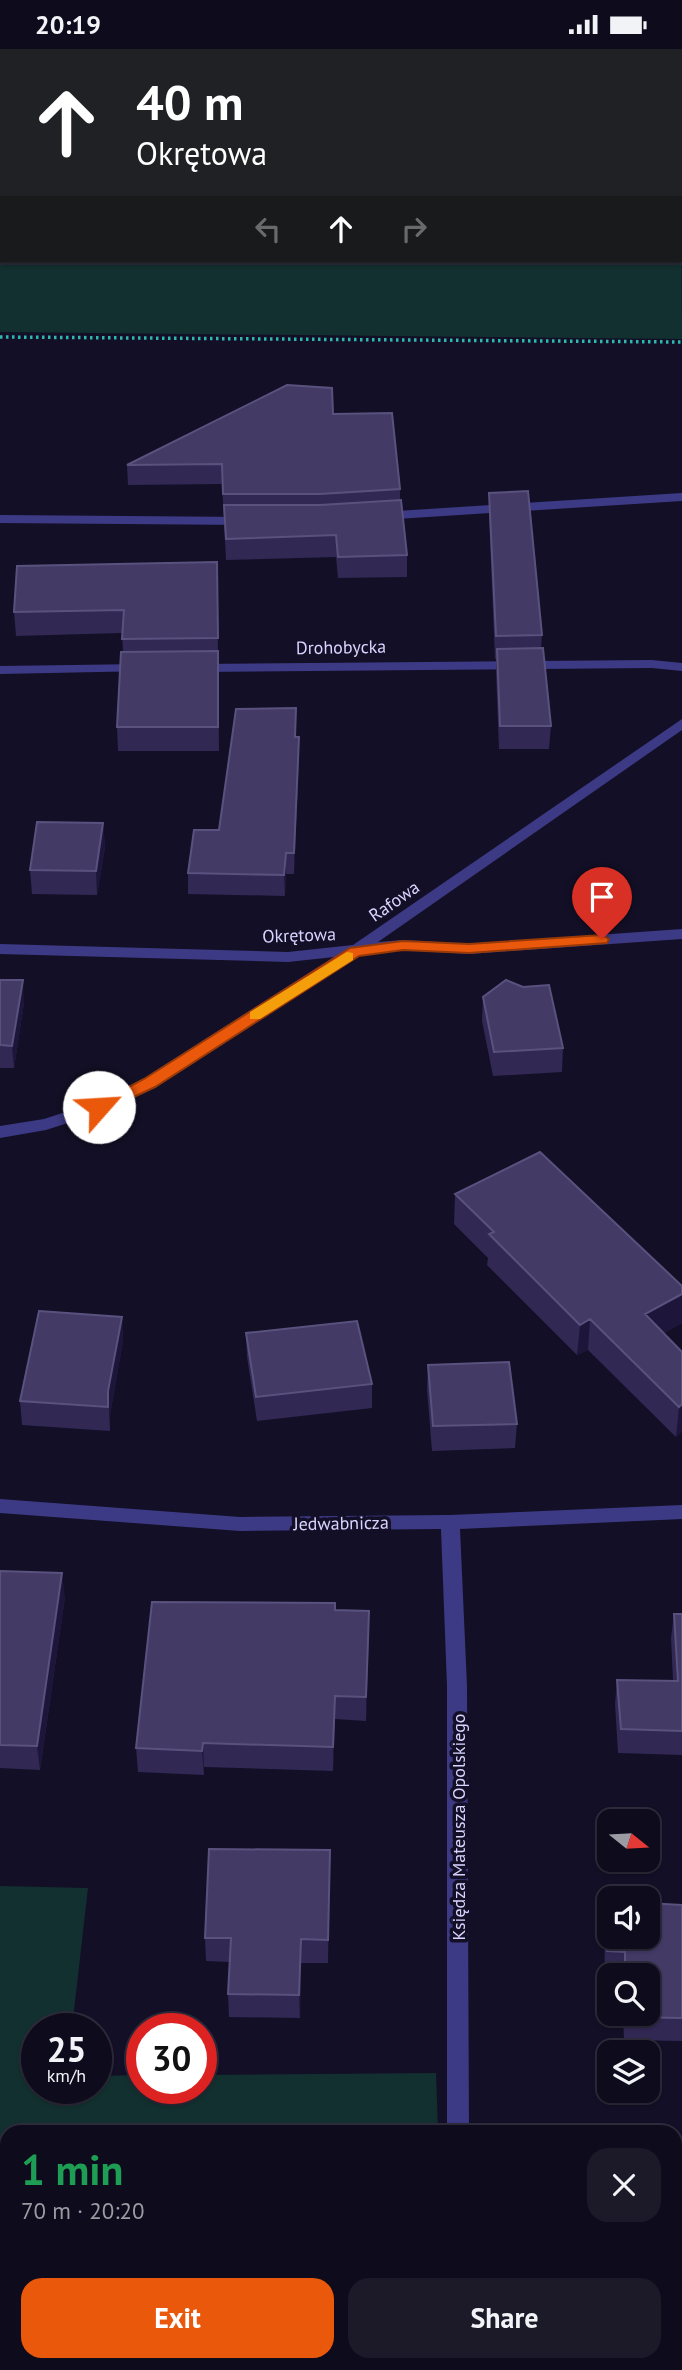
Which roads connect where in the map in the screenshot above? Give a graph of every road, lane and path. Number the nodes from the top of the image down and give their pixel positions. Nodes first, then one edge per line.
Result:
1 (0, 337) edge
2 (682, 342) edge
3 (682, 497) edge
4 (360, 517) edge
5 (0, 519) edge
6 (268, 521) edge
7 (682, 667) edge
8 (0, 670) edge
9 (682, 723) edge
10 (682, 934) edge
11 (0, 949) edge
12 (355, 951) junction
13 (0, 1132) edge
14 (0, 1506) edge
15 (682, 1512) edge
16 (450, 1522) junction
17 (458, 2125) edge

1 - 2 path
3 - 4 street
5 - 6 street
7 - 8 street, Drohobycka
9 - 12 street, Rafowa
10 - 12 street, Okrętowa
11 - 12 street, Okrętowa
12 - 13 street, Rafowa
14 - 16 street, Jedwabnicza
15 - 16 street, Jedwabnicza
16 - 17 street, Księdza Mateusza Opolskiego

